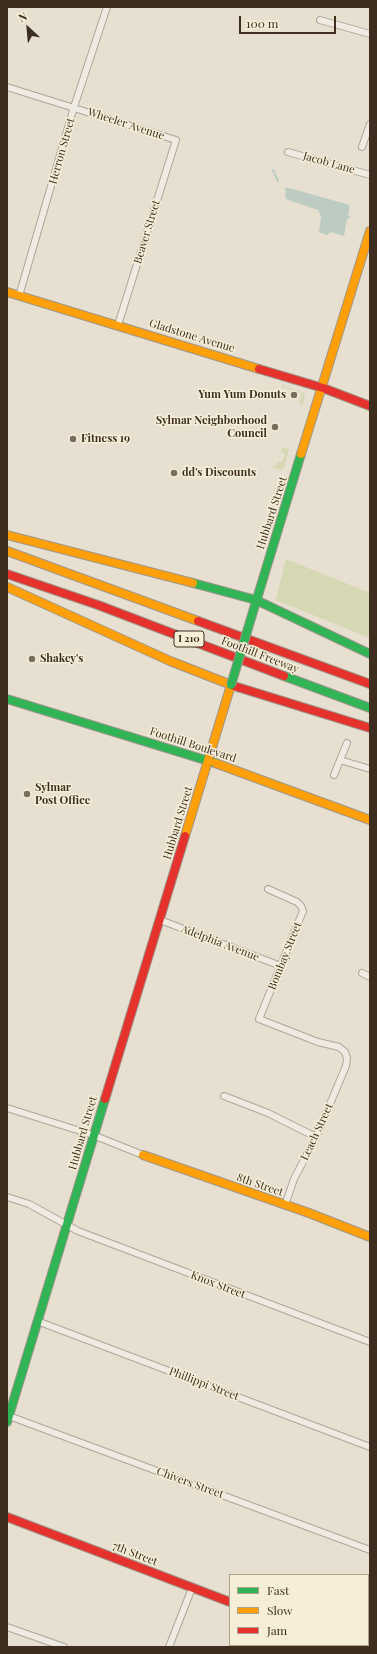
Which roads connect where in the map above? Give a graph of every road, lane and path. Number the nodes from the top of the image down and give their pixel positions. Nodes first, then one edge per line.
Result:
1 (107, 7) edge
2 (320, 20) dead end
3 (370, 34) edge
4 (7, 87) edge
5 (74, 107) junction
6 (370, 124) edge
7 (176, 140) joint
8 (362, 147) dead end
9 (288, 152) dead end
10 (370, 175) edge
11 (370, 231) edge
12 (7, 292) edge
13 (19, 296) junction
14 (118, 325) junction
15 (323, 388) junction
16 (370, 406) edge
17 (7, 535) edge
18 (7, 551) edge
19 (7, 574) edge
20 (7, 588) edge
21 (256, 600) junction
22 (370, 654) edge
23 (370, 684) edge
24 (231, 685) junction
25 (7, 699) edge
26 (370, 708) edge
27 (370, 728) edge
28 (347, 743) dead end
29 (208, 760) junction
30 (340, 760) junction
31 (370, 770) edge
32 (334, 775) dead end
33 (370, 820) edge
34 (268, 889) dead end
35 (160, 920) junction
36 (280, 966) junction
37 (362, 974) dead end
38 (370, 976) edge
39 (347, 1058) joint
40 (224, 1096) dead end
41 (7, 1108) edge
42 (93, 1135) junction
43 (316, 1137) junction
44 (143, 1155) joint
45 (7, 1196) edge
46 (285, 1205) junction
47 (66, 1226) junction
48 (370, 1237) edge
49 (37, 1321) junction
50 (370, 1342) edge
51 (8, 1419) edge
52 (370, 1447) edge
53 (7, 1517) edge
54 (370, 1550) edge
55 (192, 1588) junction
56 (229, 1602) edge
57 (7, 1626) edge
58 (64, 1647) edge
59 (169, 1647) edge

1 - 5 street, Herron Street
2 - 3 street
4 - 5 street, Wheeler Avenue
5 - 7 street, Wheeler Avenue
5 - 13 street, Herron Street
6 - 8 street
7 - 14 street, Beaver Street
9 - 10 street, Jacob Lane
11 - 15 main road, Hubbard Street
12 - 13 main road, Gladstone Avenue
13 - 14 main road, Gladstone Avenue
14 - 15 main road, Gladstone Avenue
15 - 16 main road, Gladstone Avenue
15 - 21 main road, Hubbard Street
17 - 21 main road
18 - 23 main road, Foothill Freeway / I 210
19 - 26 main road, Foothill Freeway / I 210
20 - 24 main road
21 - 22 main road
21 - 24 main road, Hubbard Street, bridge
24 - 27 main road
24 - 29 main road, Hubbard Street
25 - 29 main road, Foothill Boulevard
28 - 30 street
29 - 33 main road, Foothill Boulevard
29 - 35 main road, Hubbard Street
30 - 31 street
30 - 32 street
34 - 36 street, Bombay Street
35 - 36 street, Adelphia Avenue
35 - 42 main road, Hubbard Street
36 - 39 street, Bombay Street
37 - 38 street
39 - 43 street, Leach Street
40 - 43 street
41 - 42 street
42 - 44 street
42 - 47 main road, Hubbard Street
43 - 46 street, Leach Street
44 - 46 main road, 8th Street
45 - 47 street, Knox Street
46 - 48 main road, 8th Street
47 - 49 main road, Hubbard Street
47 - 50 street, Knox Street
49 - 51 main road, Hubbard Street
49 - 52 street, Phillippi Street
51 - 54 street, Chivers Street
53 - 55 main road, 7th Street
55 - 56 main road, 7th Street
55 - 59 street
57 - 58 street

